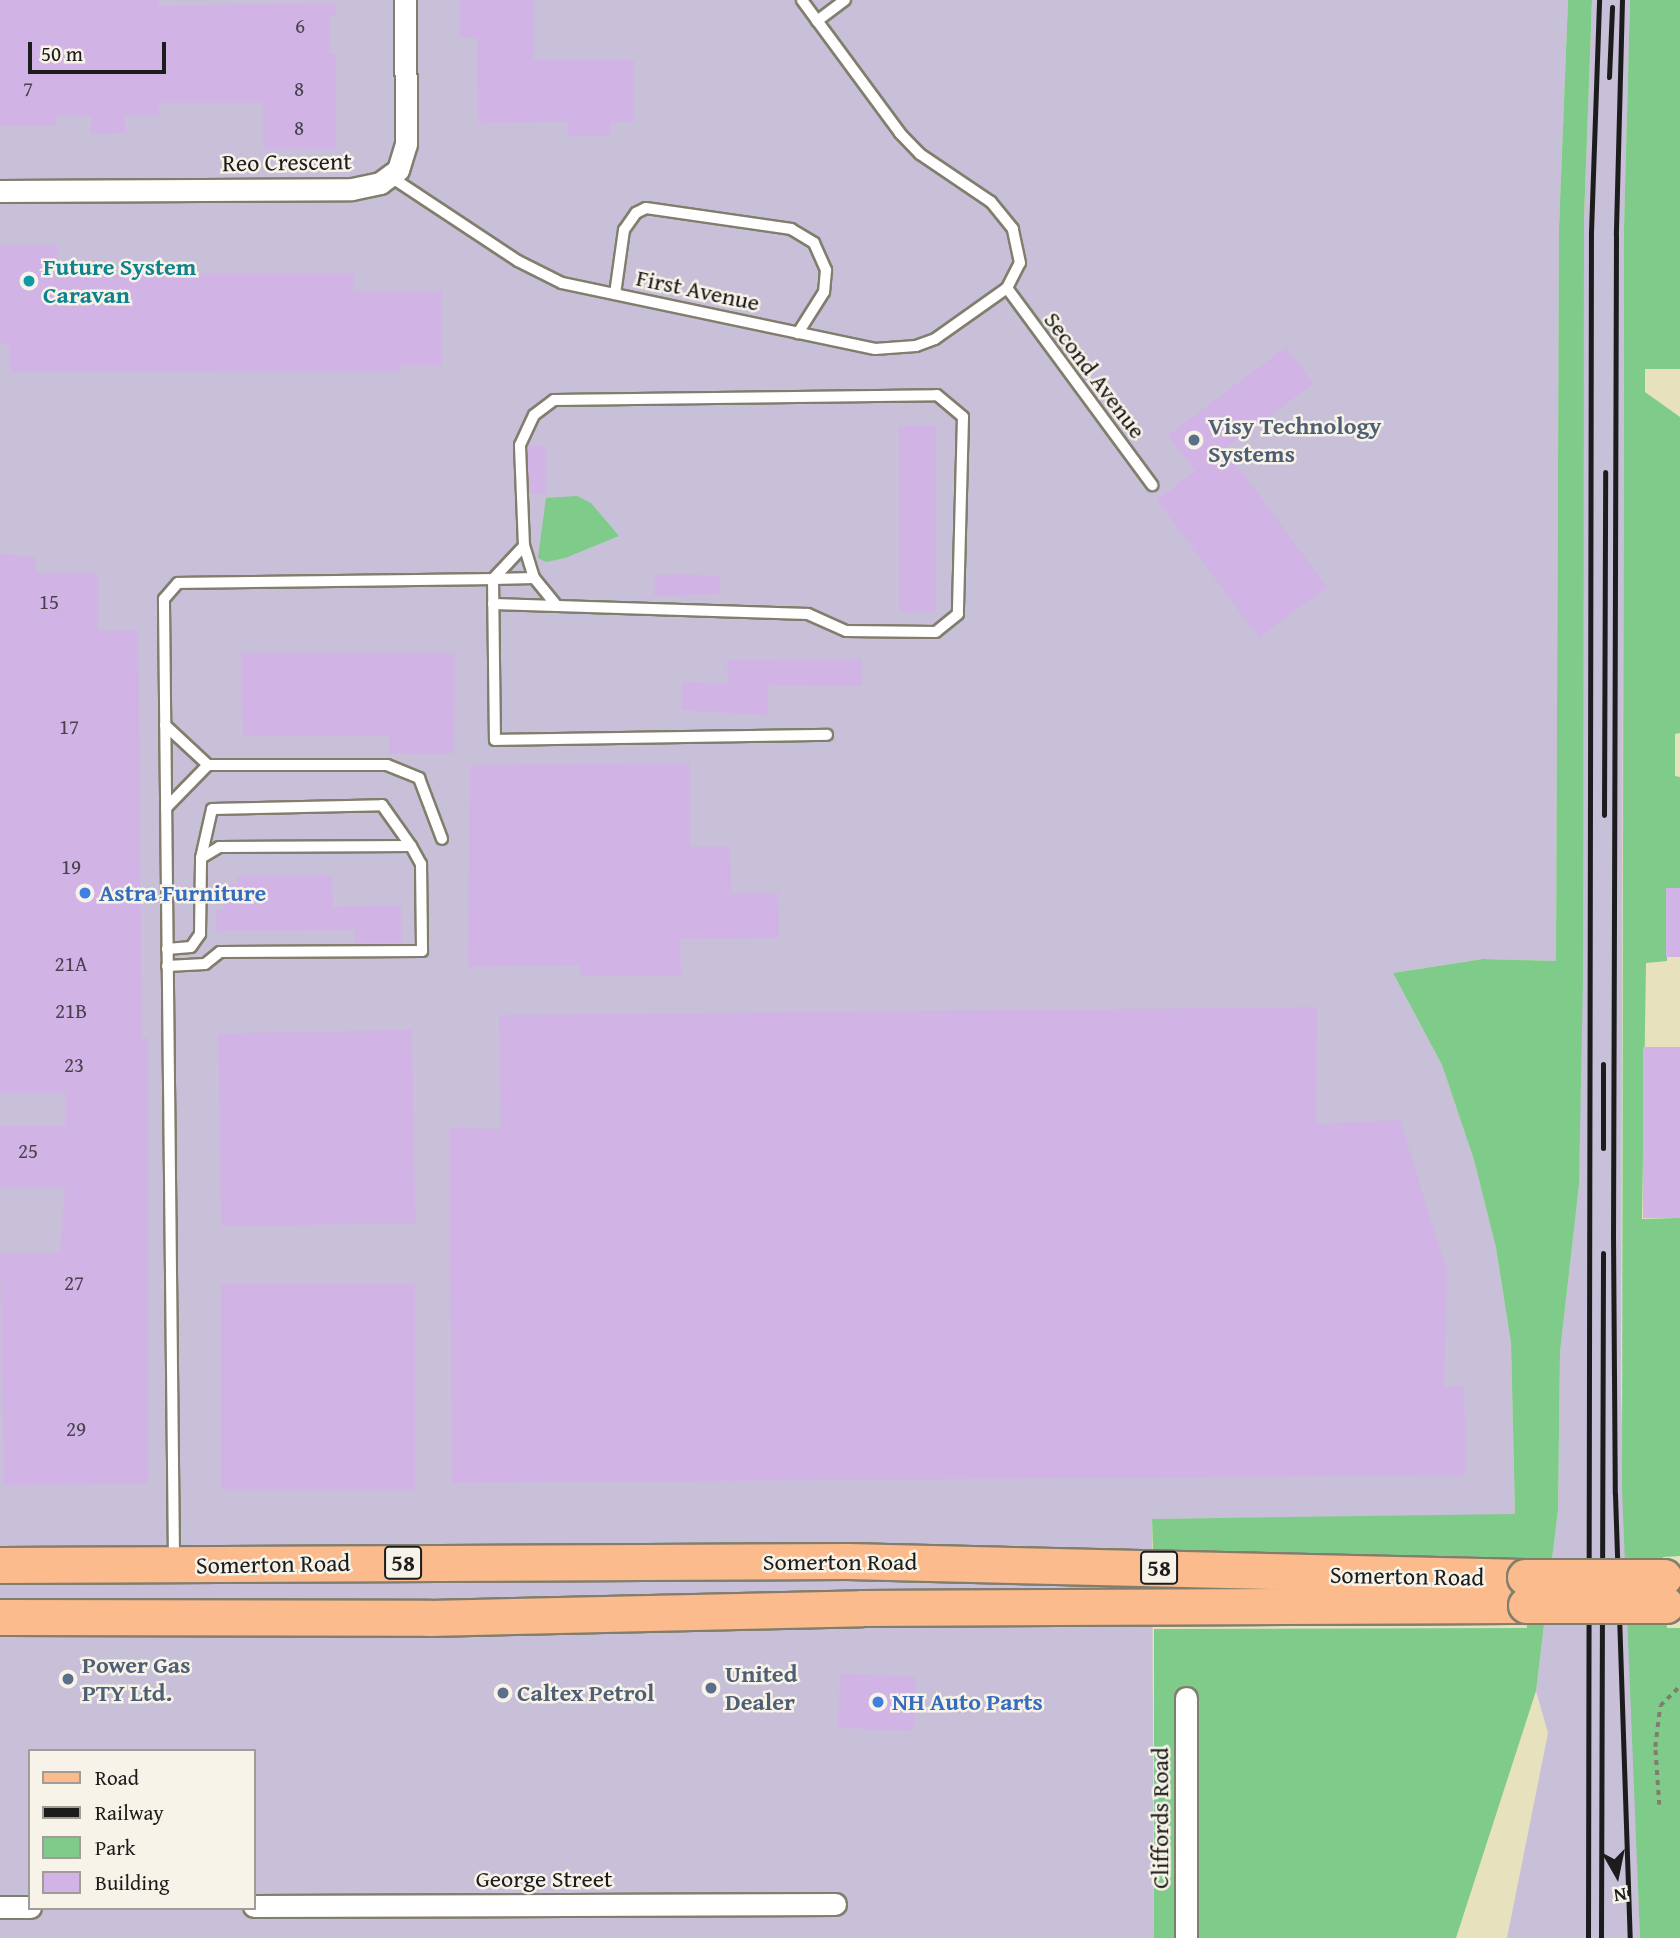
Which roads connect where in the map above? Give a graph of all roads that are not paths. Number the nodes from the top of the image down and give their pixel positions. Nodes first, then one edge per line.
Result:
1 (405, 0) edge
2 (802, 0) edge
3 (845, 0) edge
4 (817, 21) junction
5 (391, 177) junction
6 (0, 191) edge
7 (1007, 288) junction
8 (615, 294) junction
9 (798, 333) junction
10 (1152, 485) dead end
11 (524, 547) junction
12 (534, 578) junction
13 (493, 579) junction
14 (493, 604) junction
15 (557, 606) junction
16 (165, 725) junction
17 (827, 736) dead end
18 (208, 765) junction
19 (166, 808) junction
20 (442, 839) dead end
21 (411, 846) junction
22 (201, 858) junction
23 (167, 949) junction
24 (167, 966) junction
25 (428, 1562) junction
26 (0, 1565) edge
27 (174, 1565) junction
28 (1526, 1591) junction
29 (1673, 1591) edge
30 (0, 1617) edge
31 (429, 1618) junction
32 (1186, 1698) dead end
33 (835, 1904) dead end
34 (256, 1906) edge
35 (0, 1907) edge
36 (28, 1907) edge
37 (1186, 1938) edge

1 - 5 street
2 - 4 lane
3 - 4 lane
4 - 7 lane
5 - 6 street, Reo Crescent
5 - 8 lane, First Avenue
7 - 9 lane, First Avenue
7 - 10 lane, Second Avenue
8 - 9 lane, First Avenue
8 - 9 lane
11 - 12 lane
11 - 13 lane
11 - 15 lane
12 - 13 lane
12 - 15 lane
13 - 14 lane
13 - 16 lane
14 - 15 lane
14 - 17 lane
16 - 18 lane
16 - 19 lane
18 - 19 lane
18 - 20 lane
19 - 23 lane
21 - 22 lane
21 - 22 lane
21 - 24 lane
22 - 23 lane
23 - 24 lane
24 - 27 lane
25 - 27 main road, Somerton Road / 58
25 - 28 main road, Somerton Road / 58
25 - 31 main road
26 - 27 main road, Somerton Road / 58
28 - 29 main road, Somerton Road / 58, bridge
28 - 31 main road, Somerton Road / 58
30 - 31 main road, Somerton Road / 58
32 - 37 street, Cliffords Road
33 - 34 street, George Street
35 - 36 street

